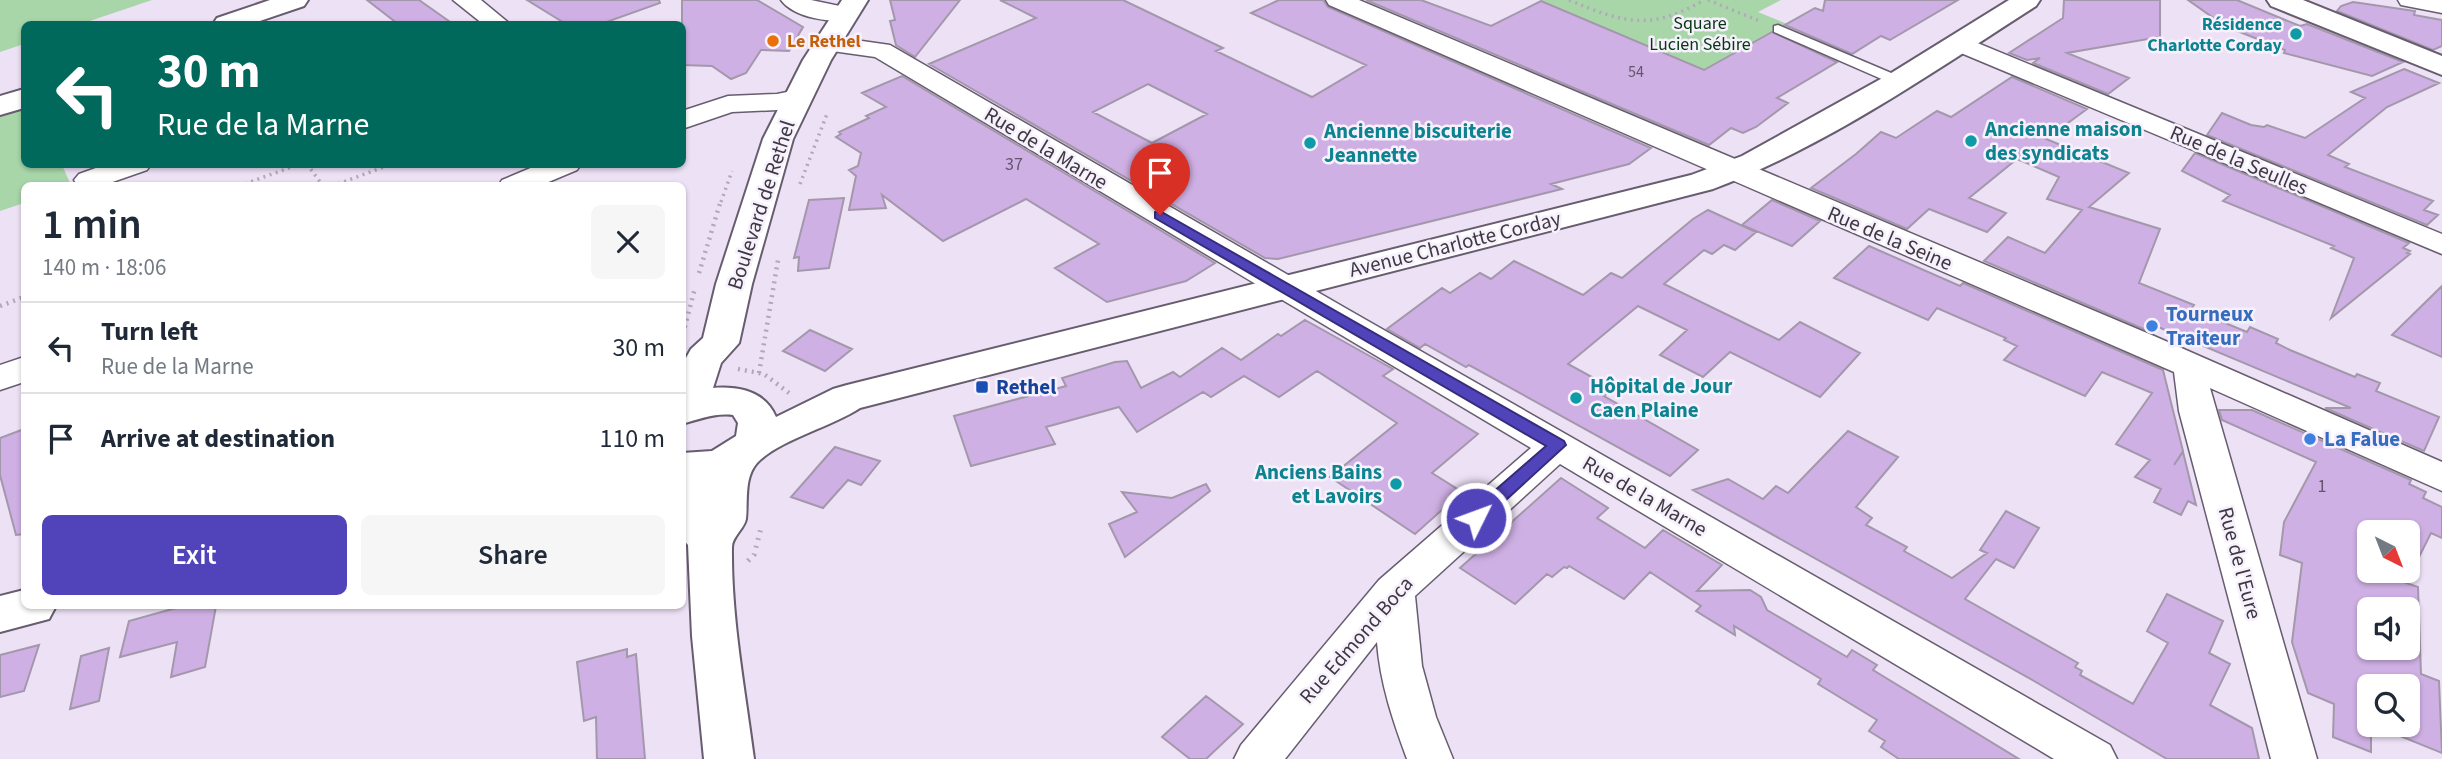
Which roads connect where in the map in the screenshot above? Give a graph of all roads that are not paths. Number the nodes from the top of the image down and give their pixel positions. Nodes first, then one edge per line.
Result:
1 (295, 0) edge
2 (465, 0) edge
3 (793, 0) edge
4 (1338, 0) edge
5 (2027, 0) edge
6 (2280, 0) edge
7 (2410, 0) edge
8 (2442, 6) edge
9 (850, 7) edge
10 (236, 21) edge
11 (494, 21) edge
12 (1778, 29) road end
13 (1958, 43) junction
14 (827, 44) junction
15 (2442, 66) edge
16 (1898, 81) junction
17 (797, 98) junction
18 (21, 99) edge
19 (0, 106) edge
20 (686, 120) edge
21 (125, 168) edge
22 (557, 168) edge
23 (1735, 171) junction
24 (89, 180) dead end
25 (522, 182) edge
26 (2442, 244) edge
27 (1284, 288) junction
28 (2191, 367) junction
29 (21, 370) edge
30 (0, 379) edge
31 (742, 399) junction
32 (686, 405) edge
33 (686, 409) edge
34 (1558, 445) junction
35 (686, 468) edge
36 (686, 474) edge
37 (2442, 477) edge
38 (710, 541) junction
39 (1394, 591) junction
40 (21, 609) edge
41 (0, 614) edge
42 (729, 759) edge
43 (1257, 759) edge
44 (1430, 759) edge
45 (2094, 759) edge
46 (2294, 759) edge

1 - 10 street
2 - 11 street
3 - 9 street
4 - 23 street, Rue de la Seine
5 - 13 street, Avenue Charlotte Corday
6 - 15 street
7 - 8 street
9 - 14 street, Boulevard de Rethel
12 - 16 lane
13 - 16 street, Avenue Charlotte Corday
13 - 26 street, Rue de la Seulles
14 - 17 street, Boulevard de Rethel
14 - 27 street, Rue de la Marne
16 - 23 street, Avenue Charlotte Corday
17 - 20 street
17 - 31 street, Boulevard de Rethel
18 - 19 street
21 - 24 street
22 - 25 street
23 - 27 street, Avenue Charlotte Corday
23 - 28 street, Rue de la Seine
27 - 31 street, Avenue Charlotte Corday
27 - 34 street, Rue de la Marne
28 - 37 street, Rue de la Seine
28 - 46 street, Rue de l'Eure
29 - 30 street
31 - 32 street, Boulevard de Rethel
31 - 33 street
31 - 35 street, Avenue Charlotte Corday
31 - 38 street, Boulevard de Rethel
34 - 39 street, Rue Edmond Boca
34 - 45 street, Rue de la Marne
36 - 38 street, Boulevard de Rethel
38 - 42 street, Boulevard de Rethel
39 - 43 street, Rue Edmond Boca
39 - 44 street
40 - 41 street

